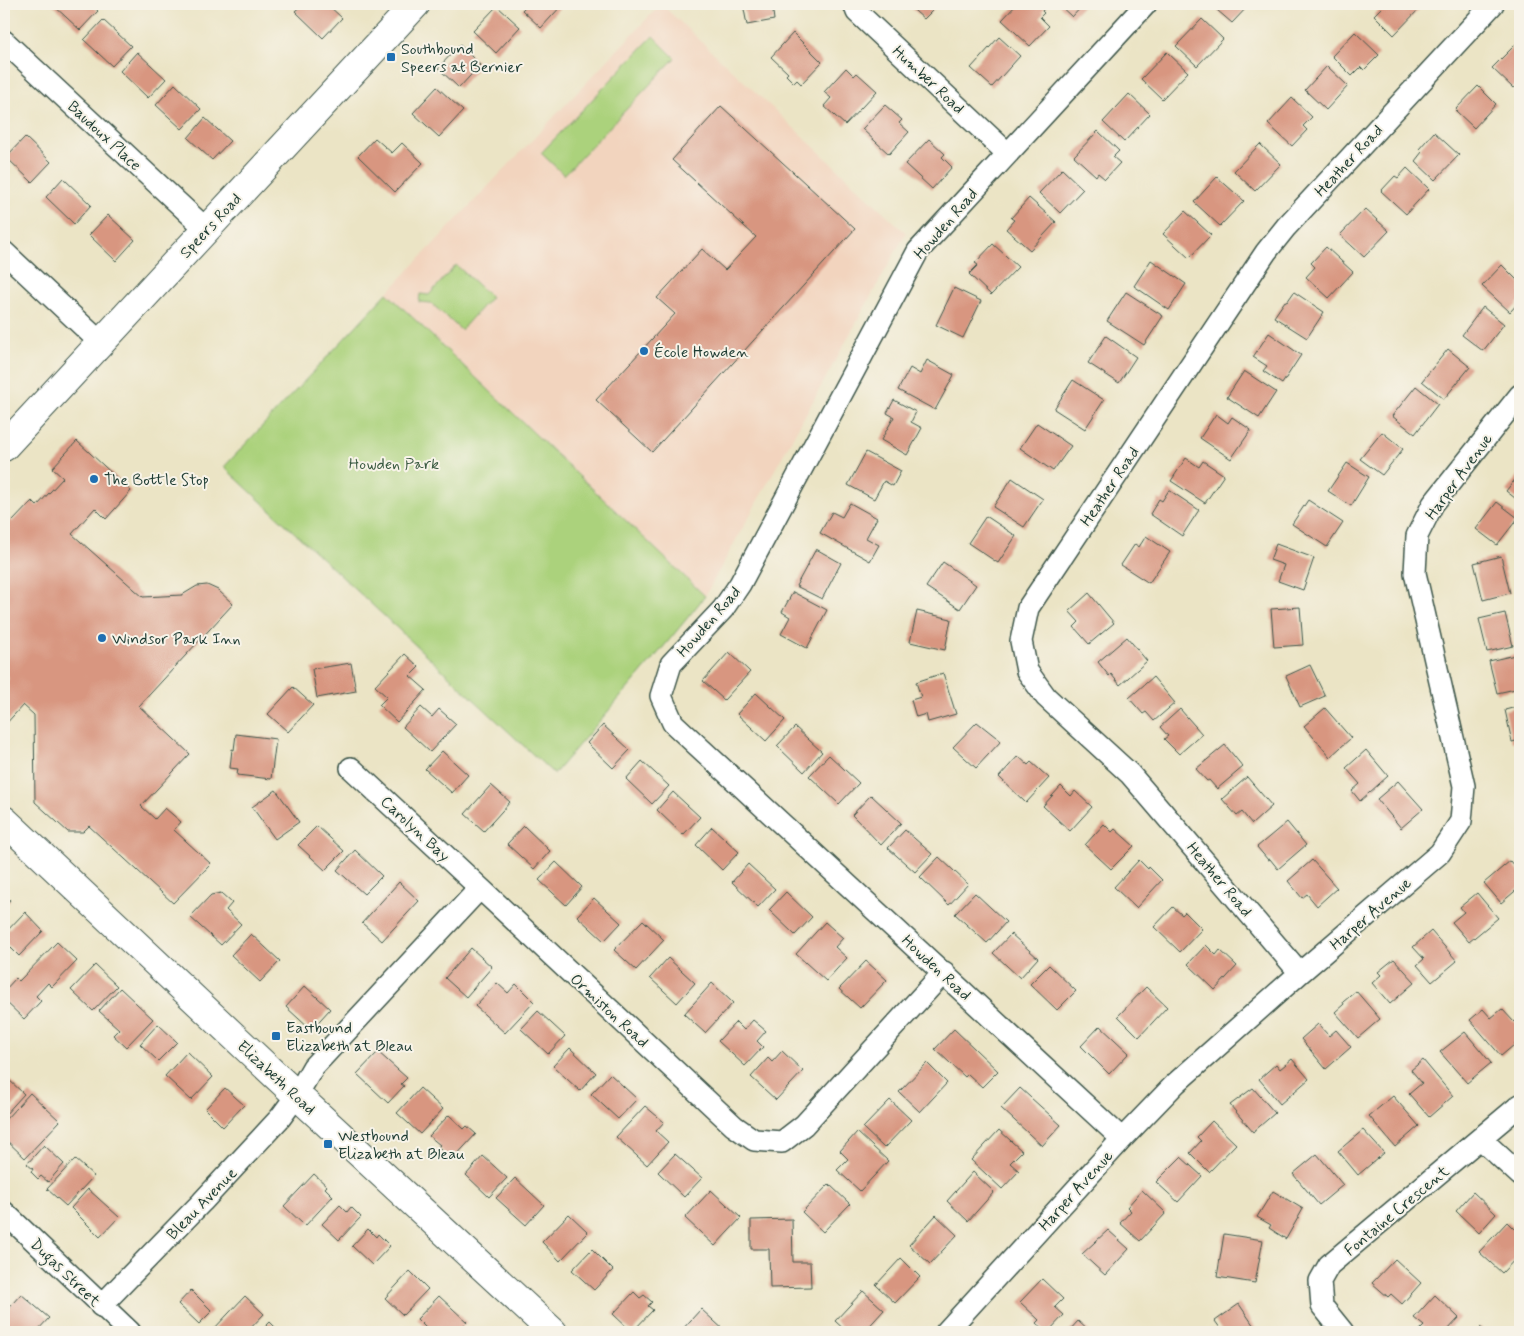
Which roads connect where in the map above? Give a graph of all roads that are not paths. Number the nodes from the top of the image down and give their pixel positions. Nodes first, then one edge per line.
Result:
1 (854, 4) edge
2 (1146, 4) edge
3 (1493, 4) edge
4 (413, 5) edge
5 (4, 41) edge
6 (1007, 153) junction
7 (206, 229) junction
8 (4, 252) edge
9 (101, 343) junction
10 (1520, 395) edge
11 (4, 447) edge
12 (351, 768) dead end
13 (4, 820) edge
14 (480, 888) junction
15 (944, 972) junction
16 (1300, 973) junction
17 (296, 1096) junction
18 (1520, 1105) edge
19 (1122, 1139) junction
20 (1481, 1139) junction
21 (1520, 1175) edge
22 (4, 1212) edge
23 (101, 1306) junction
24 (958, 1328) edge
25 (130, 1332) edge
26 (553, 1332) edge
27 (1343, 1332) edge

1 - 6 street, Humber Road
2 - 6 street, Howden Road
3 - 16 street, Heather Road
4 - 7 street, Speers Road
5 - 7 street, Baudoux Place
6 - 15 street, Howden Road
7 - 9 street, Speers Road
8 - 9 street
9 - 11 street, Speers Road
10 - 16 street, Harper Avenue
12 - 14 street, Carolyn Bay
13 - 17 street, Elizabeth Road
14 - 15 street, Ormiston Road
14 - 17 street
15 - 19 street, Howden Road
16 - 19 street, Harper Avenue
17 - 23 street, Bleau Avenue
17 - 26 street, Elizabeth Road
18 - 20 street, Fontaine Crescent
19 - 24 street, Harper Avenue
20 - 21 street
20 - 27 street, Fontaine Crescent
22 - 23 street, Dugas Street
23 - 25 street, Dugas Street

